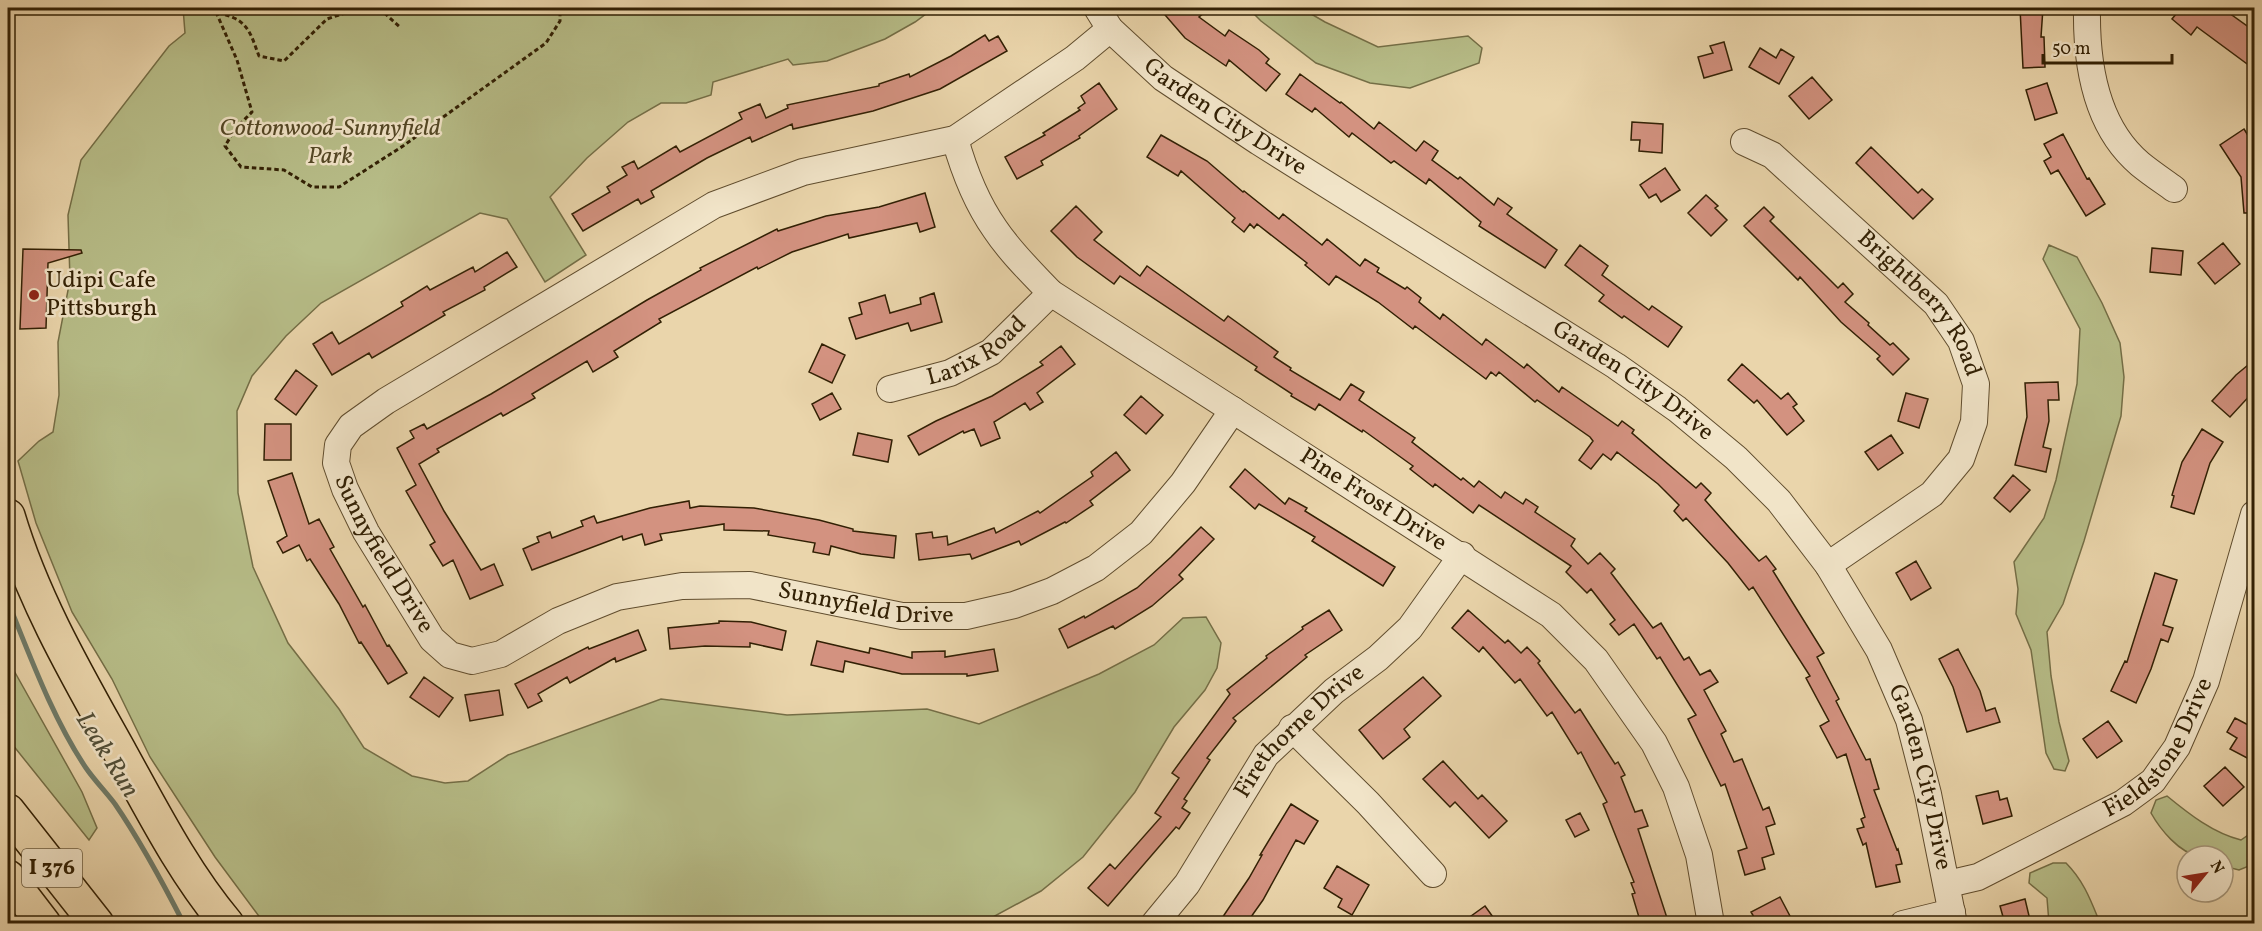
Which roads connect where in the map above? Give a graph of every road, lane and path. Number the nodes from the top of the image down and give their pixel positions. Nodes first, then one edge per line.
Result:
1 (212, 8) edge
2 (360, 8) edge
3 (370, 8) edge
4 (560, 8) edge
5 (2087, 8) edge
6 (216, 12) junction
7 (1103, 18) edge
8 (401, 28) dead end
9 (955, 139) junction
10 (1744, 142) dead end
11 (2174, 189) dead end
12 (1051, 293) junction
13 (890, 389) dead end
14 (1233, 410) junction
15 (2254, 514) edge
16 (8, 516) edge
17 (1462, 555) junction
18 (1828, 565) junction
19 (1292, 728) junction
20 (8, 812) edge
21 (1433, 874) dead end
22 (8, 878) edge
23 (1948, 884) junction
24 (1953, 918) edge
25 (44, 924) edge
26 (97, 924) edge
27 (227, 924) edge
28 (1154, 924) edge
29 (1711, 924) edge
30 (1903, 924) edge

1 - 6 path
2 - 6 path
3 - 8 path
4 - 6 path
5 - 11 street
7 - 9 street, Sunnyfield Drive
7 - 18 street, Garden City Drive
9 - 12 street, Pine Frost Drive
9 - 14 street, Sunnyfield Drive
10 - 18 street, Brightberry Road
12 - 13 street, Larix Road
12 - 14 street, Pine Frost Drive
14 - 17 street, Pine Frost Drive
15 - 23 street, Fieldstone Drive
16 - 27 main road
17 - 19 street, Firethorne Drive
17 - 29 street, Pine Frost Drive
18 - 23 street, Garden City Drive
19 - 21 street
19 - 28 street, Firethorne Drive
20 - 26 main road, I 376
22 - 25 main road, I 376
23 - 24 street, Garden City Drive
24 - 30 street

